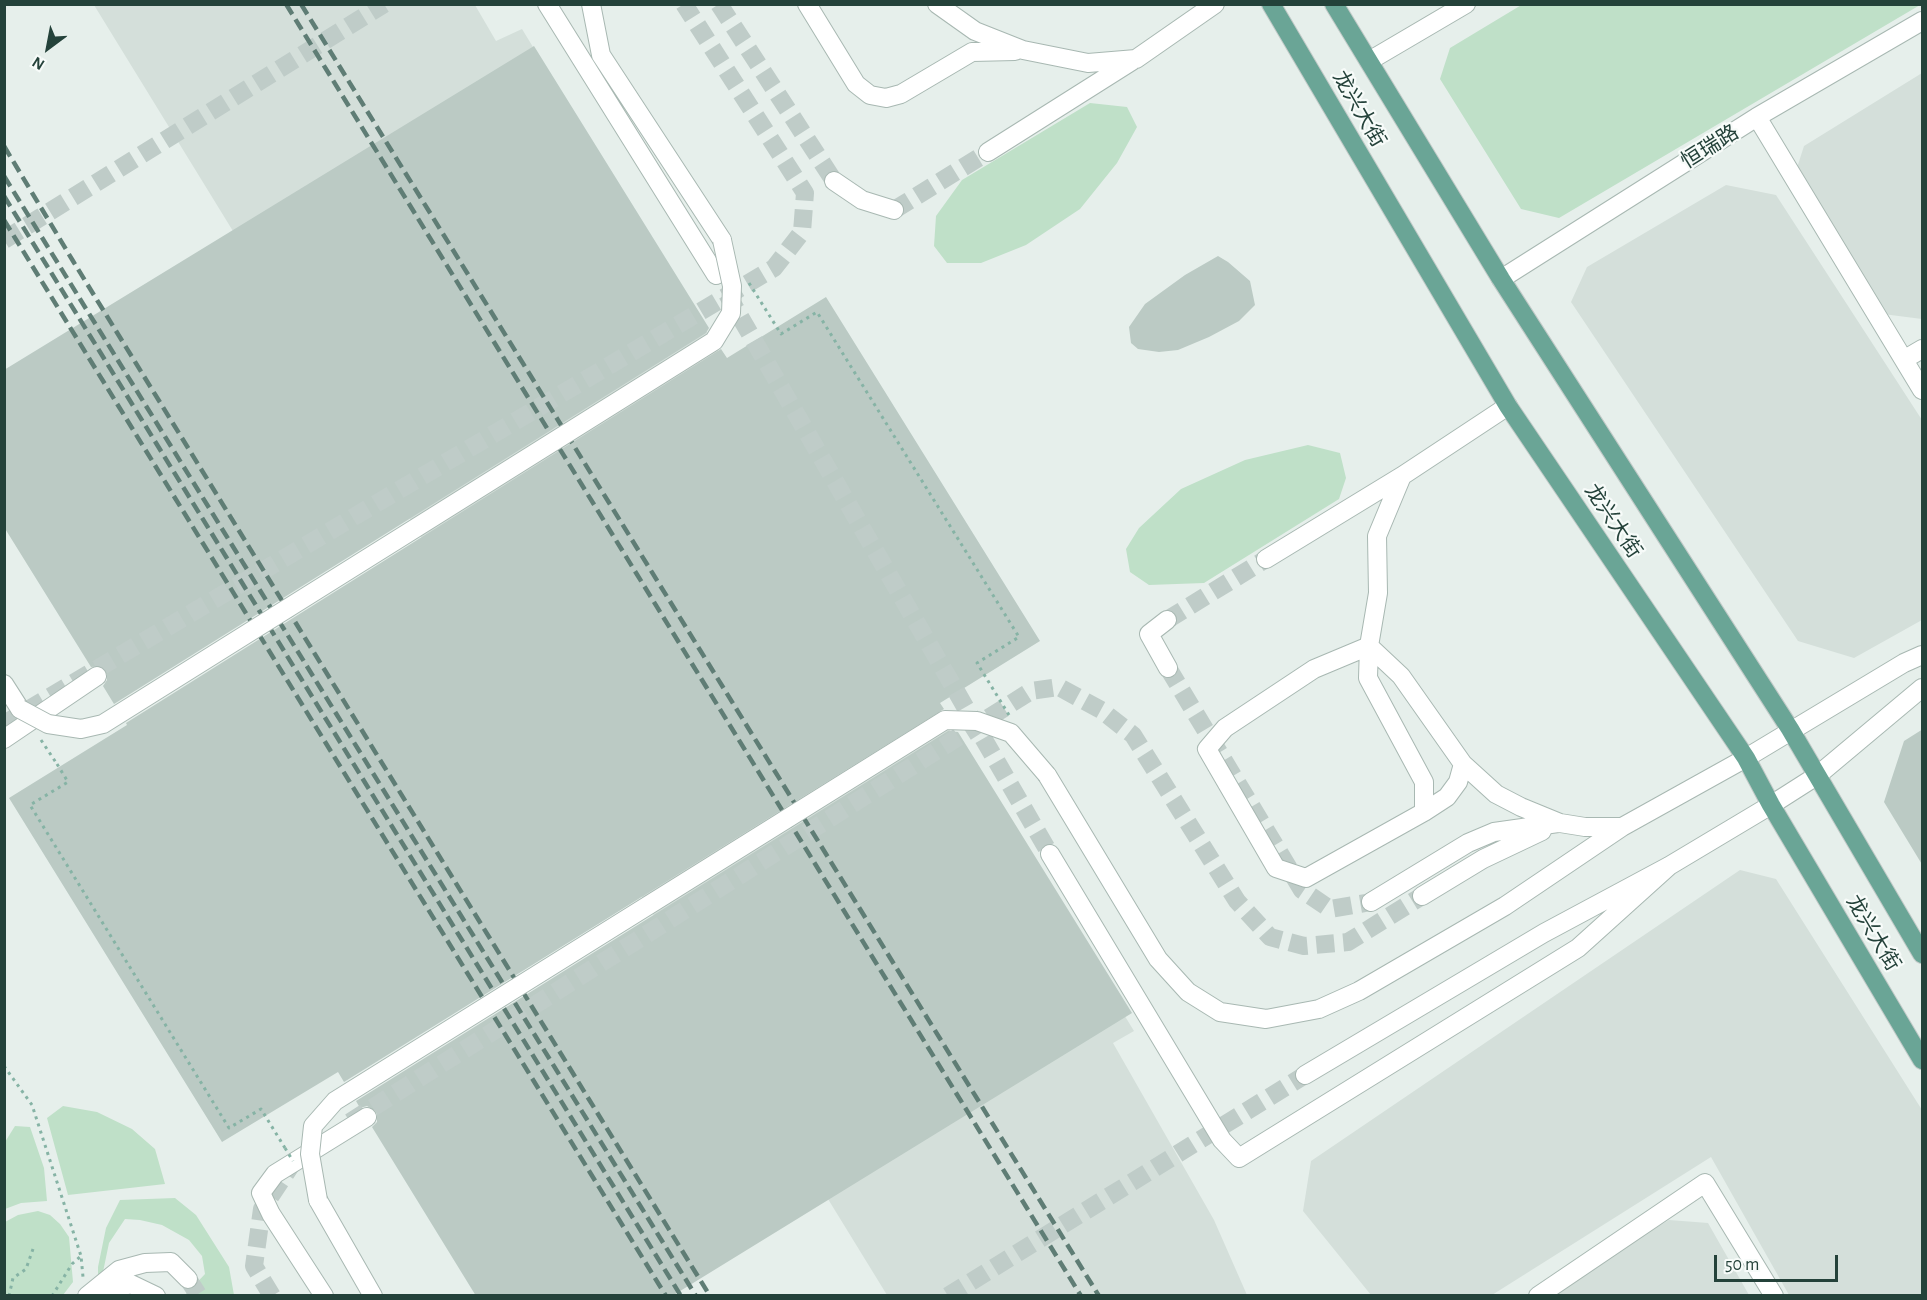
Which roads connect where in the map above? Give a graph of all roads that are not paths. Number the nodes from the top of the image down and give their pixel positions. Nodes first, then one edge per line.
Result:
1 (547, 4) edge
2 (591, 4) edge
3 (807, 4) edge
4 (937, 4) edge
5 (1215, 4) edge
6 (1271, 4) edge
7 (1334, 4) edge
8 (1466, 4) edge
9 (1923, 21) edge
10 (1023, 51) junction
11 (1136, 59) junction
12 (1369, 61) junction
13 (1757, 117) junction
14 (988, 152) tunnel mouth
15 (834, 181) tunnel mouth
16 (894, 210) dead end
17 (716, 275) tunnel mouth
18 (1501, 279) junction
19 (1923, 349) edge
20 (1905, 359) junction
21 (1923, 390) edge
22 (1508, 406) junction
23 (1402, 476) junction
24 (1266, 559) tunnel mouth
25 (1167, 620) tunnel mouth
26 (1369, 646) junction
27 (1923, 655) edge
28 (1168, 668) tunnel mouth
29 (97, 676) dead end
30 (4, 684) edge
31 (1923, 688) edge
32 (1790, 729) junction
33 (4, 739) edge
34 (1746, 758) junction
35 (1463, 764) junction
36 (1818, 775) junction
37 (1771, 805) junction
38 (1424, 812) junction
39 (1560, 823) junction
40 (1622, 827) junction
41 (1050, 854) tunnel mouth
42 (1669, 866) junction
43 (1422, 896) tunnel mouth
44 (1371, 902) tunnel mouth
45 (1923, 954) edge
46 (1923, 1060) edge
47 (1305, 1075) tunnel mouth
48 (367, 1117) tunnel mouth
49 (188, 1279) tunnel mouth
50 (86, 1292) edge
51 (156, 1296) edge
52 (324, 1296) edge
53 (373, 1296) edge
54 (1538, 1296) edge
55 (1774, 1296) edge

1 - 17 street
2 - 30 street, bridge
3 - 10 street
4 - 10 street
5 - 11 street
6 - 22 main road, 龙兴大街
7 - 12 main road, 龙兴大街
8 - 12 street
9 - 13 street, 恒瑞路
10 - 11 street
11 - 14 street
12 - 18 main road, 龙兴大街
13 - 18 street, 恒瑞路
13 - 20 street
15 - 16 street
18 - 32 main road, 龙兴大街
19 - 20 street
20 - 21 street
22 - 23 street
22 - 34 main road, 龙兴大街
23 - 24 street
23 - 26 street
25 - 28 street
26 - 35 street
26 - 38 street
26 - 38 street
27 - 32 street
29 - 33 street
31 - 36 street
32 - 34 street
32 - 36 main road, 龙兴大街
34 - 37 main road, 龙兴大街
34 - 40 street
35 - 38 street
35 - 39 street
36 - 37 street
36 - 45 main road, 龙兴大街
37 - 42 street
37 - 46 main road, 龙兴大街
39 - 40 street
39 - 43 street
39 - 44 street
40 - 53 street, bridge
41 - 42 street
42 - 47 street
48 - 52 street
49 - 50 street
50 - 51 street
54 - 55 street

